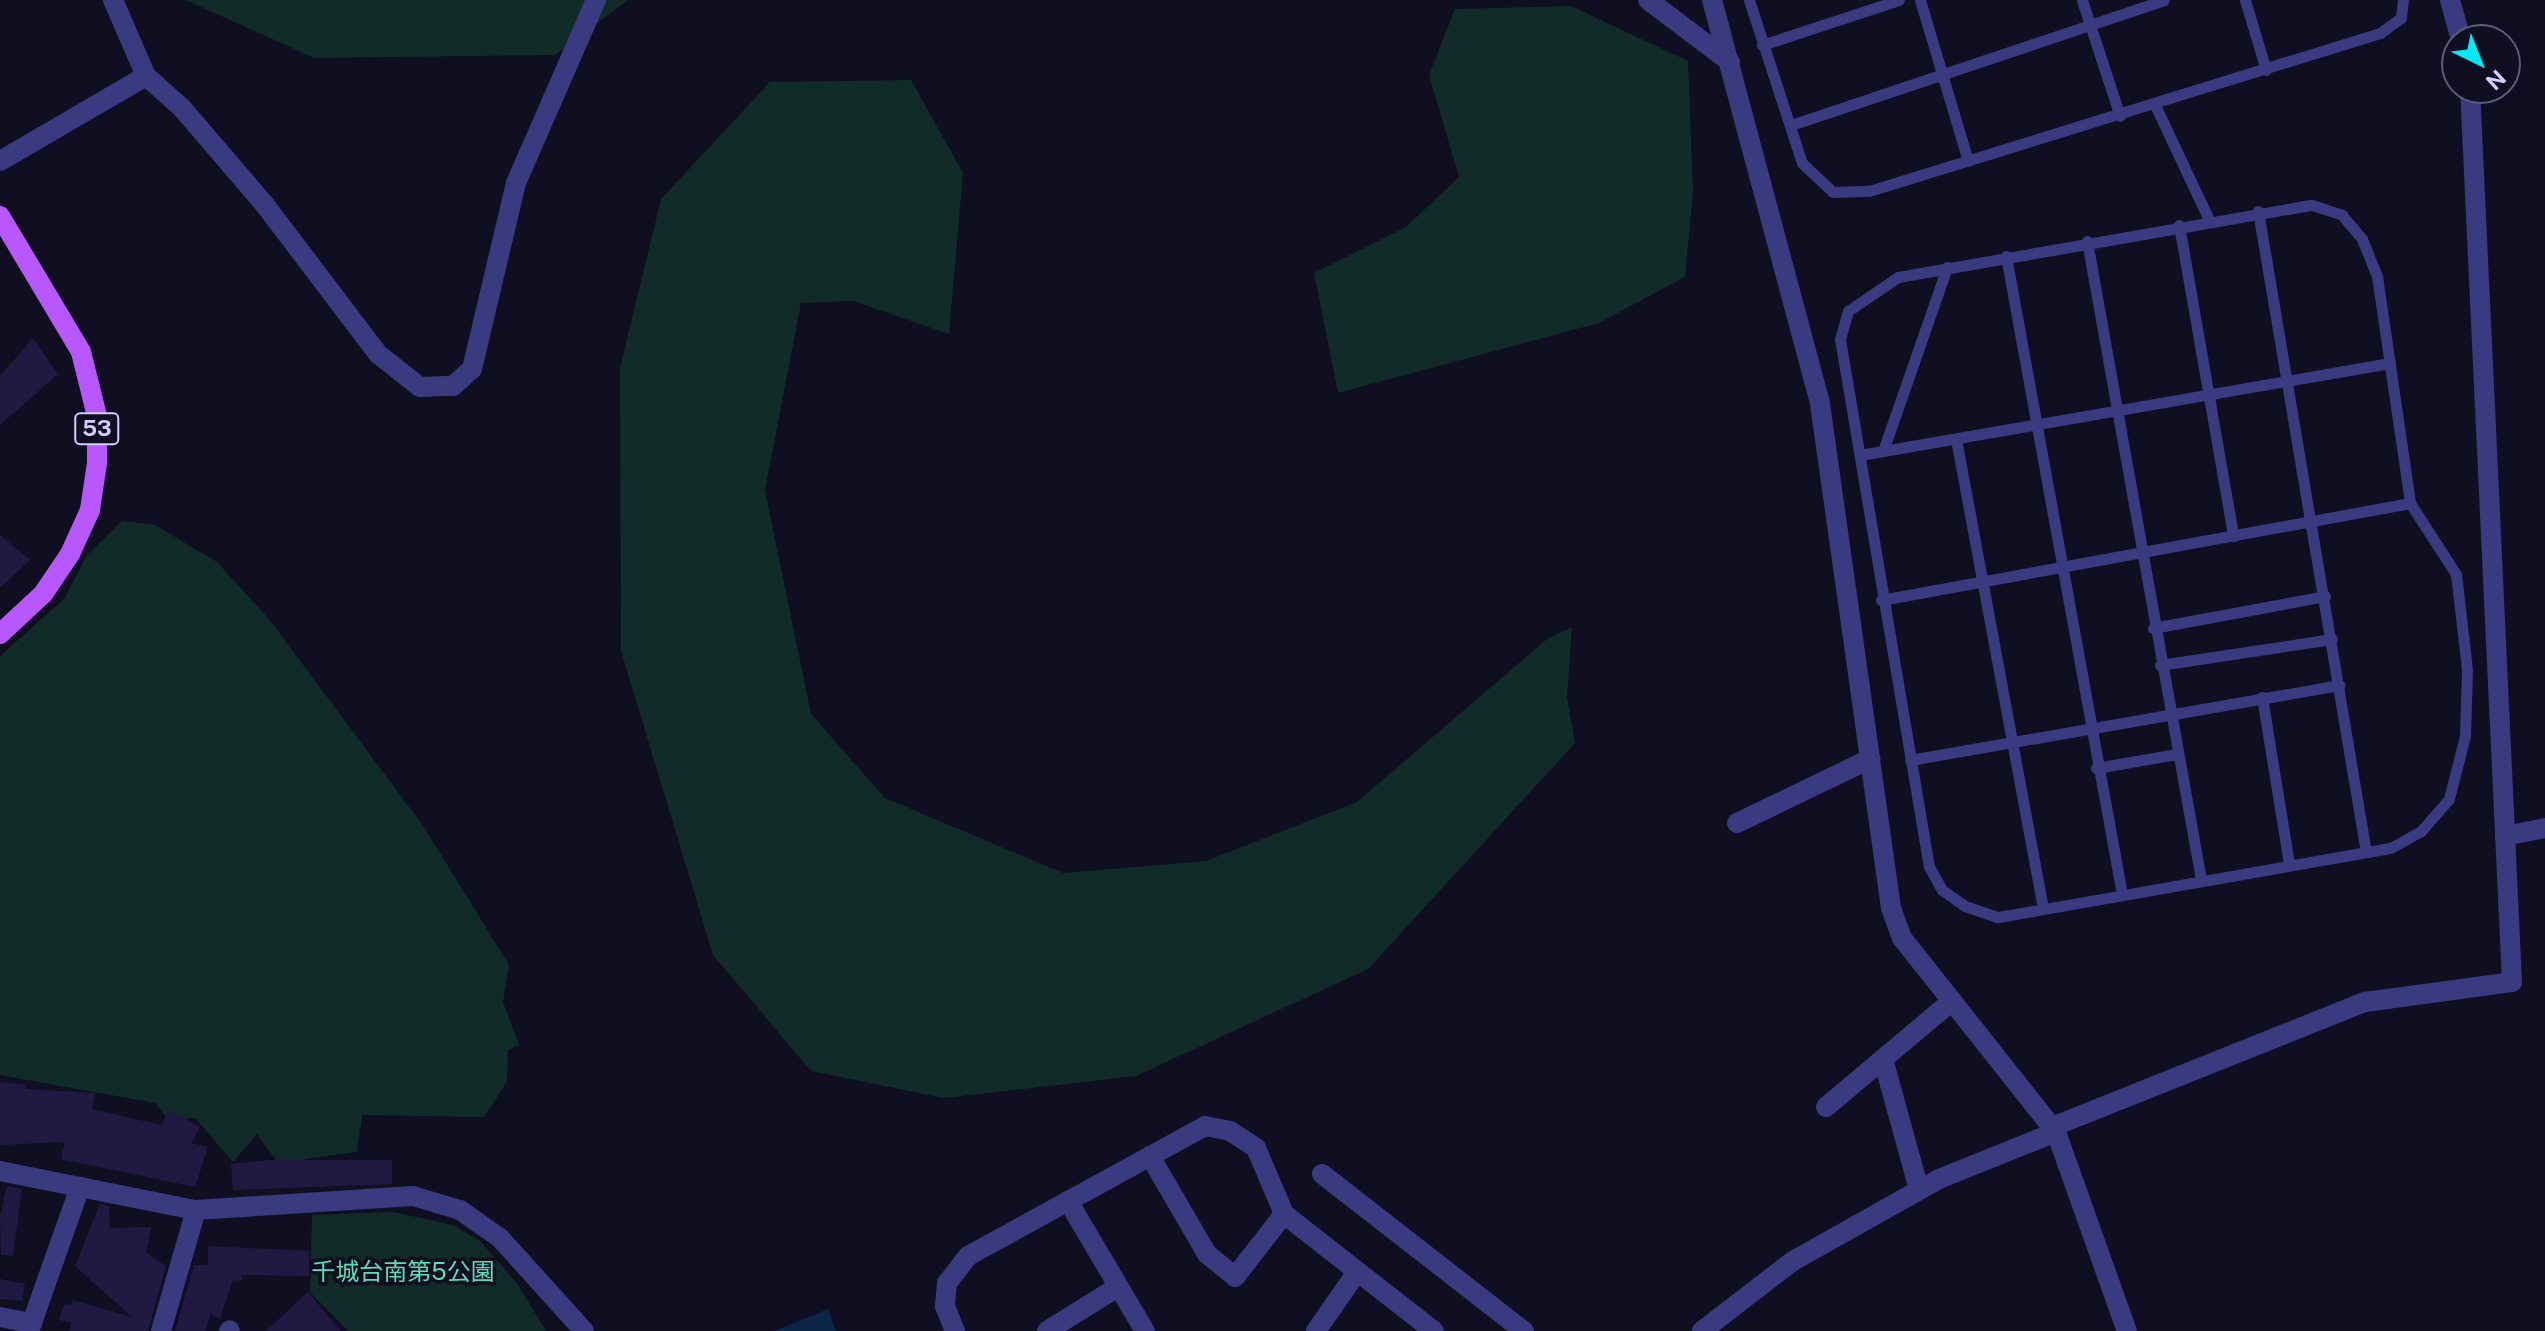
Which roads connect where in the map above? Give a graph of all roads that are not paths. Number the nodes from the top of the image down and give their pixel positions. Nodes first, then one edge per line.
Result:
1 (113, 0) edge
2 (596, 0) edge
3 (1648, 0) edge
4 (1712, 0) edge
5 (1749, 0) edge
6 (1899, 0) edge
7 (1920, 0) edge
8 (2082, 0) edge
9 (2164, 0) edge
10 (2245, 0) edge
11 (2403, 0) edge
12 (2450, 0) edge
13 (2090, 23) junction
14 (2457, 24) edge
15 (1762, 45) junction
16 (1730, 62) junction
17 (2266, 70) junction
18 (1943, 73) junction
19 (146, 76) junction
20 (2471, 104) edge
21 (2155, 105) junction
22 (2120, 116) junction
23 (1791, 125) junction
24 (0, 161) edge
25 (1968, 161) junction
26 (2258, 211) junction
27 (0, 216) edge
28 (2209, 220) junction
29 (2179, 225) junction
30 (2087, 241) junction
31 (2006, 256) junction
32 (1947, 267) junction
33 (2390, 363) junction
34 (2287, 378) junction
35 (2209, 392) junction
36 (2115, 409) junction
37 (2036, 425) junction
38 (1956, 439) junction
39 (1883, 451) junction
40 (1860, 455) junction
41 (2410, 503) junction
42 (2313, 521) junction
43 (2233, 536) junction
44 (2138, 553) junction
45 (2062, 567) junction
46 (1984, 581) junction
47 (2325, 596) junction
48 (1881, 600) junction
49 (2153, 628) junction
50 (0, 634) edge
51 (2332, 639) junction
52 (2160, 665) junction
53 (2339, 685) junction
54 (2262, 697) junction
55 (2169, 713) junction
56 (2090, 727) junction
57 (2009, 742) junction
58 (2177, 754) junction
59 (1870, 759) junction
60 (1910, 760) junction
61 (2096, 768) junction
62 (1737, 823) dead end
63 (2545, 828) edge
64 (2505, 836) junction
65 (2366, 852) junction
66 (2289, 863) junction
67 (2201, 880) junction
68 (2122, 894) junction
69 (2043, 908) junction
70 (1952, 1001) junction
71 (1883, 1059) junction
72 (1826, 1107) dead end
73 (2054, 1129) junction
74 (1150, 1156) junction
75 (0, 1171) edge
76 (1322, 1174) dead end
77 (80, 1187) junction
78 (1919, 1190) junction
79 (1068, 1201) junction
80 (196, 1210) junction
81 (1284, 1214) junction
82 (1357, 1272) junction
83 (1116, 1288) junction
84 (0, 1317) edge
85 (30, 1327) edge
86 (161, 1331) edge
87 (584, 1331) edge
88 (955, 1331) edge
89 (1047, 1331) edge
90 (1145, 1331) edge
91 (1316, 1331) edge
92 (1434, 1331) edge
93 (1524, 1331) edge
94 (1702, 1331) edge
95 (2127, 1331) edge

1 - 19 street
2 - 19 street
3 - 16 street
4 - 16 street
5 - 15 lane
6 - 15 lane
7 - 18 lane
8 - 13 lane
9 - 13 lane
10 - 17 lane
11 - 17 lane
12 - 14 street
13 - 18 lane
13 - 22 lane
15 - 23 lane
16 - 59 street
17 - 21 lane
18 - 23 lane
18 - 25 lane
19 - 24 street
20 - 64 street
21 - 22 lane
21 - 28 lane
22 - 25 lane
23 - 25 lane
26 - 28 lane
26 - 33 lane
26 - 34 lane
27 - 50 main road, 53
28 - 29 lane
29 - 30 lane
29 - 35 lane
30 - 31 lane
30 - 36 lane
31 - 32 lane
31 - 37 lane
32 - 39 lane
32 - 40 lane
33 - 34 lane
33 - 41 lane
34 - 35 lane
34 - 42 lane
35 - 36 lane
35 - 43 lane
36 - 37 lane
36 - 44 lane
37 - 38 lane
37 - 45 lane
38 - 39 lane
38 - 46 lane
39 - 40 lane
40 - 48 lane
41 - 42 lane
41 - 65 lane
42 - 43 lane
42 - 47 lane
43 - 44 lane
44 - 45 lane
44 - 49 lane
45 - 46 lane
45 - 56 lane
46 - 48 lane
46 - 57 lane
47 - 49 lane
47 - 51 lane
48 - 60 lane
49 - 52 lane
51 - 52 lane
51 - 53 lane
52 - 55 lane
53 - 54 lane
53 - 65 lane
54 - 55 lane
54 - 66 lane
55 - 56 lane
55 - 58 lane
56 - 57 lane
56 - 61 lane
57 - 60 lane
57 - 69 lane
58 - 61 lane
58 - 67 lane
59 - 62 street
59 - 70 street
60 - 69 lane
61 - 68 lane
63 - 64 street
64 - 73 street
65 - 66 lane
66 - 67 lane
67 - 68 lane
68 - 69 lane
70 - 71 street
70 - 73 street
71 - 72 street
71 - 78 street
73 - 78 street
73 - 95 street
74 - 79 street
74 - 81 street
74 - 81 street
75 - 77 street
76 - 93 street
77 - 80 street
77 - 85 street
78 - 94 street
79 - 83 street
79 - 88 street
80 - 86 street
80 - 87 street
81 - 82 street
82 - 91 street
82 - 92 street
83 - 89 street
83 - 90 street
84 - 85 street

